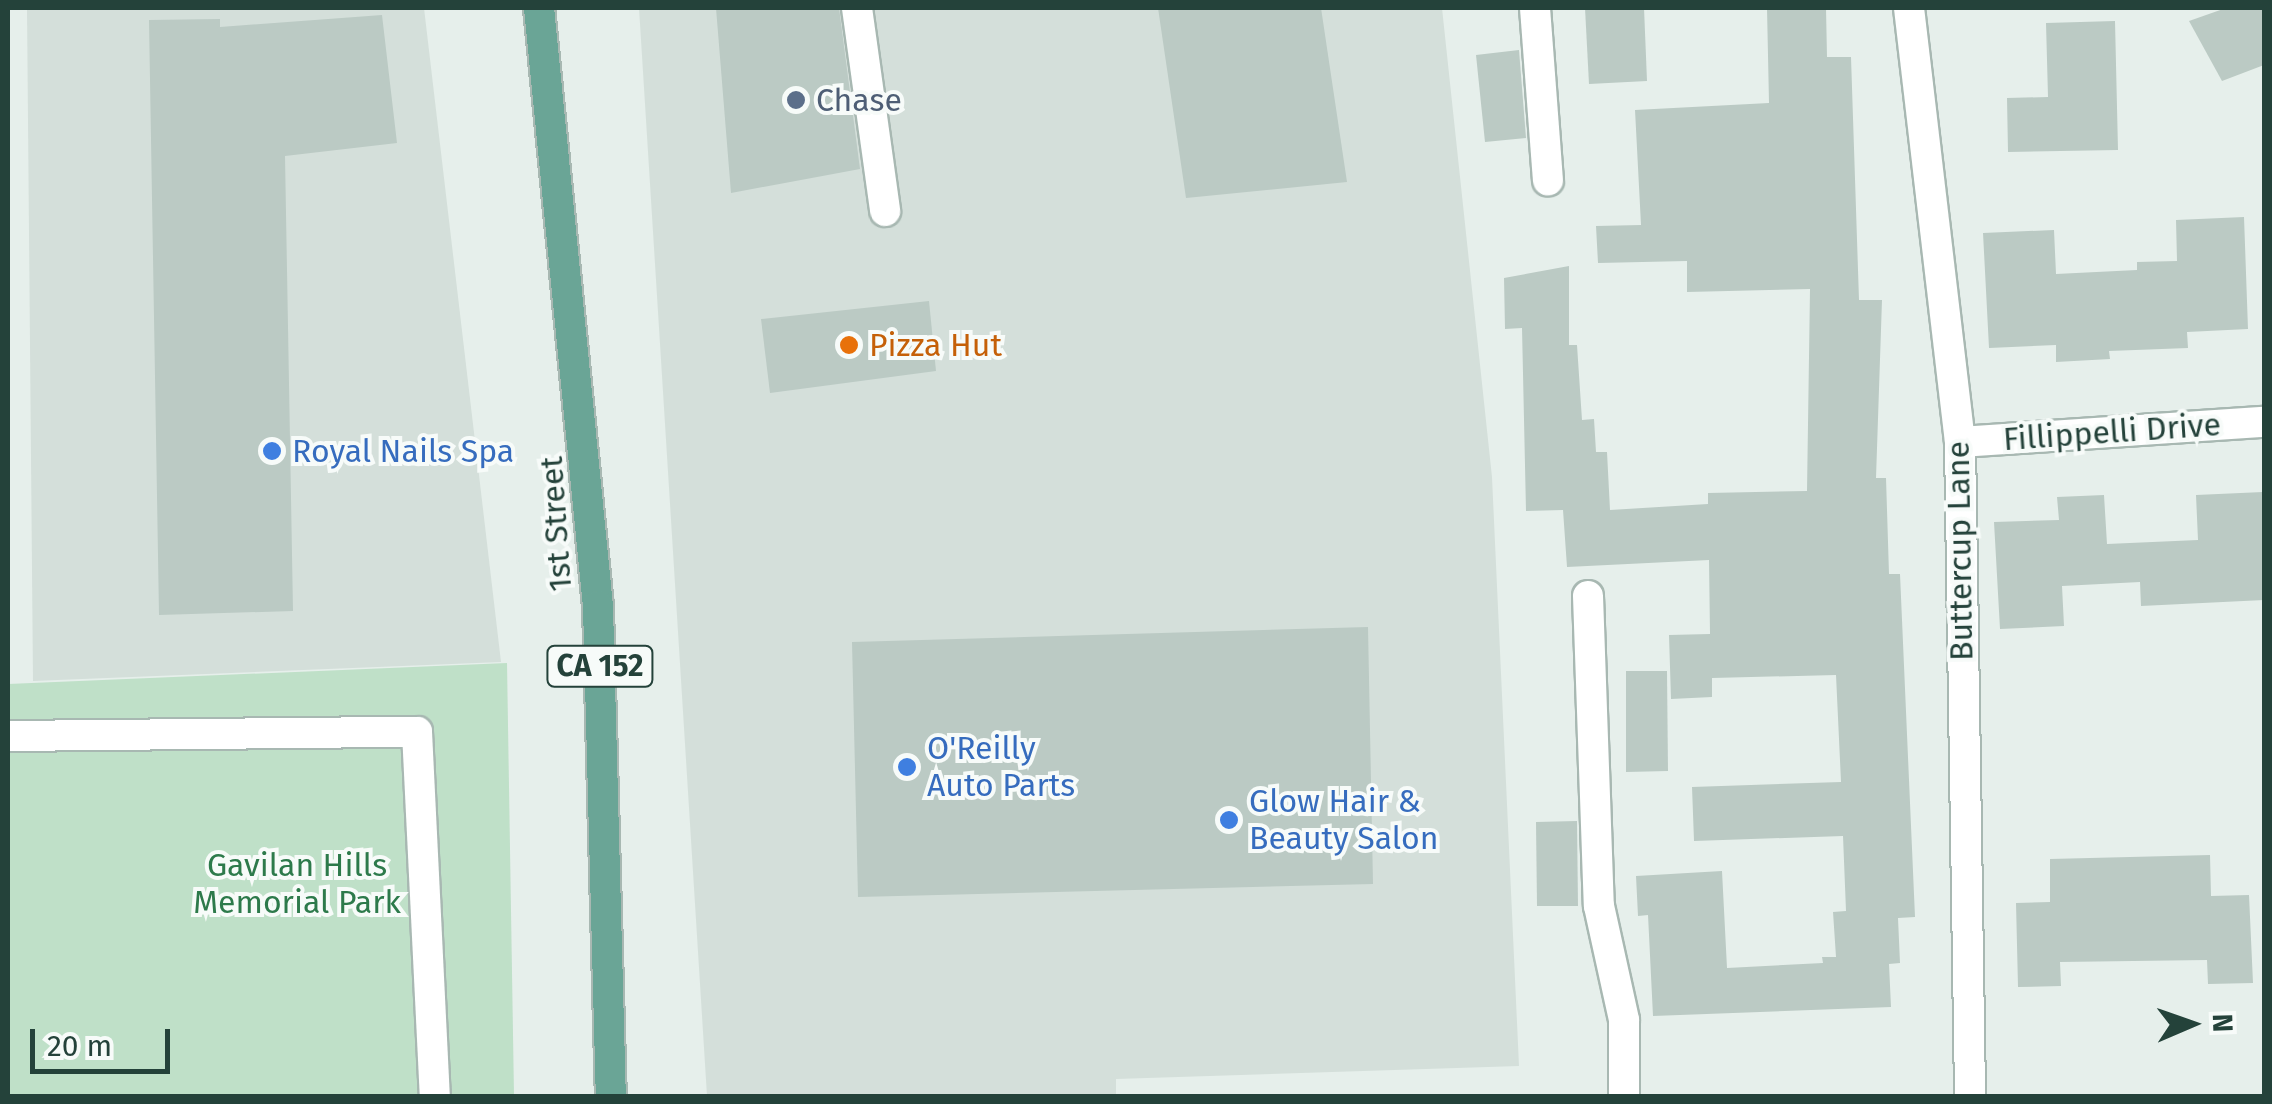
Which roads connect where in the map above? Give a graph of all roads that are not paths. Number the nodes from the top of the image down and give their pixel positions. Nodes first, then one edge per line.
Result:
1 (538, 8) edge
2 (857, 8) edge
3 (1535, 8) edge
4 (1915, 9) edge
5 (1548, 181) dead end
6 (885, 211) dead end
7 (2264, 422) edge
8 (1960, 442) junction
9 (1588, 596) dead end
10 (8, 736) edge
11 (435, 1096) edge
12 (611, 1096) edge
13 (1624, 1096) edge
14 (1970, 1096) edge

1 - 12 main road, 1st Street / CA 152
2 - 6 street
3 - 5 street
4 - 8 street, Buttercup Lane
7 - 8 street, Fillippelli Drive
8 - 14 street, Buttercup Lane
9 - 13 street
10 - 11 street

